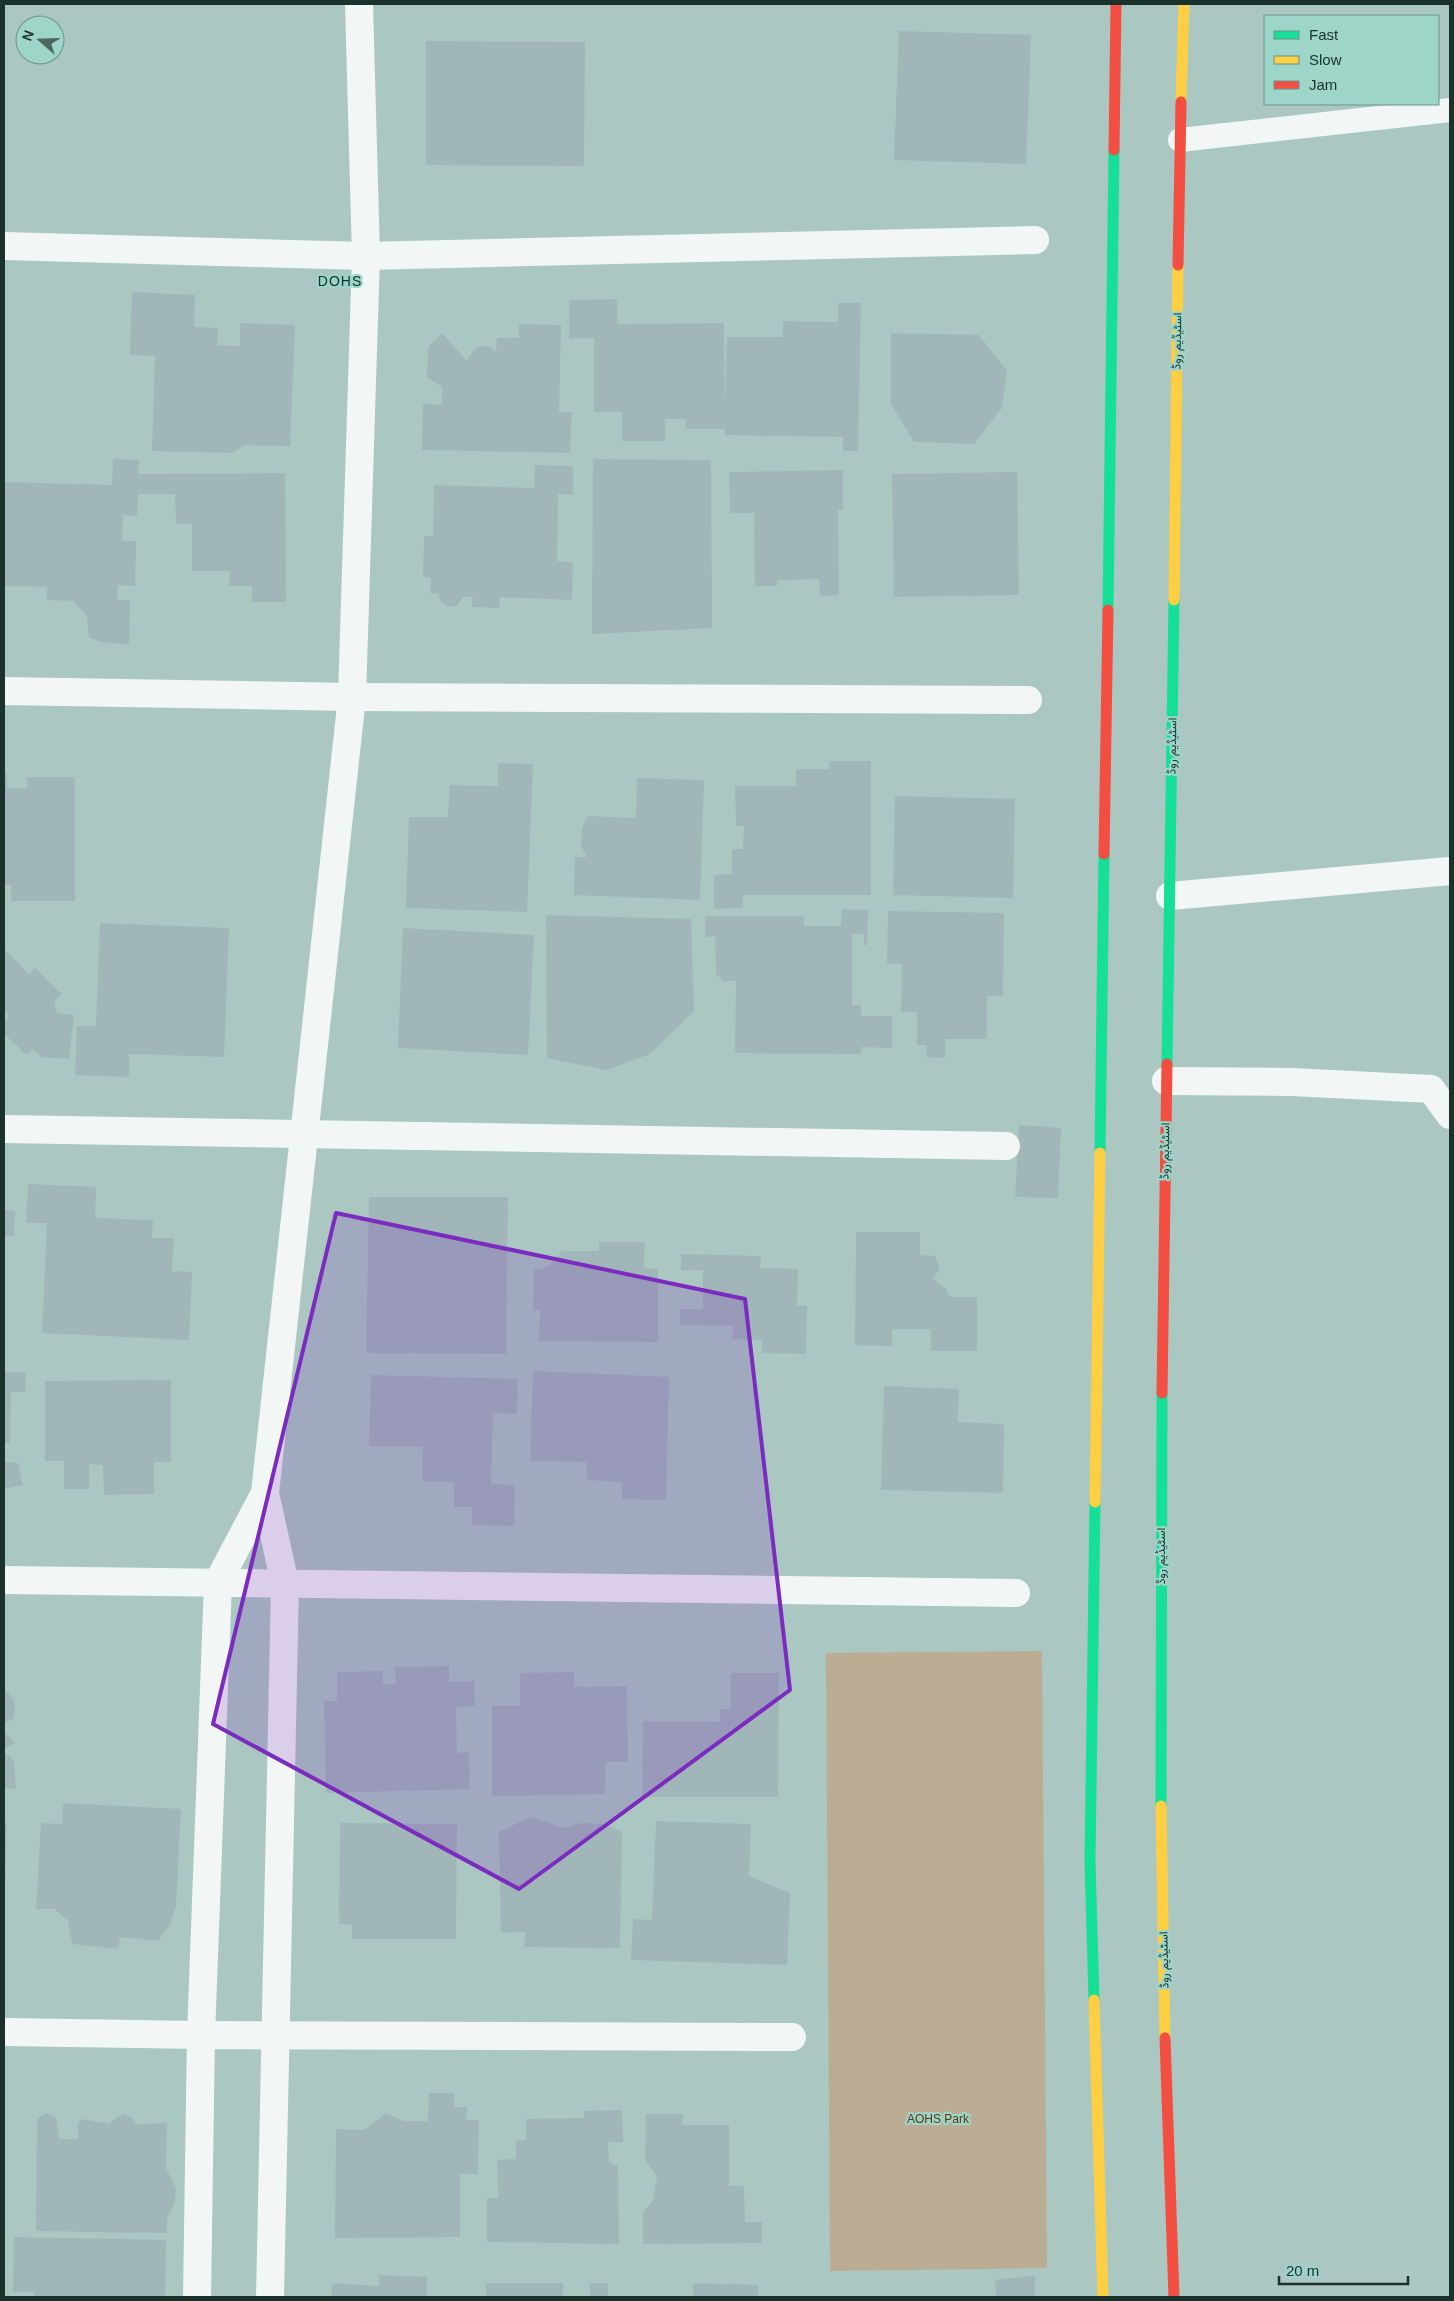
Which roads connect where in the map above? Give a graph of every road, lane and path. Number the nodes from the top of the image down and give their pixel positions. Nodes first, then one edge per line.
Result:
1 (359, 4) edge
2 (1116, 4) edge
3 (1184, 4) edge
4 (1450, 110) edge
5 (1180, 140) junction
6 (1035, 240) dead end
7 (4, 246) edge
8 (366, 256) junction
9 (4, 691) edge
10 (352, 697) junction
11 (1028, 700) dead end
12 (1450, 871) edge
13 (1170, 896) junction
14 (1166, 1080) junction
15 (1450, 1116) edge
16 (4, 1129) edge
17 (306, 1133) junction
18 (1006, 1146) dead end
19 (265, 1493) junction
20 (4, 1580) edge
21 (218, 1582) junction
22 (285, 1584) junction
23 (1016, 1593) dead end
24 (4, 2032) edge
25 (201, 2036) junction
26 (275, 2036) junction
27 (792, 2037) dead end
28 (197, 2297) edge
29 (270, 2297) edge
30 (1103, 2297) edge
31 (1174, 2297) edge

1 - 8 street
2 - 30 main road
3 - 5 main road, اسٹیڈیم روڈ
4 - 5 lane
5 - 13 main road, اسٹیڈیم روڈ
6 - 8 street
7 - 8 street
8 - 10 street
9 - 10 street
10 - 11 street
10 - 17 street
12 - 13 street
13 - 14 main road, اسٹیڈیم روڈ
14 - 15 street
14 - 31 main road, اسٹیڈیم روڈ
16 - 17 street
17 - 18 street
17 - 19 street
19 - 21 street
19 - 22 street
20 - 21 street
21 - 22 street
21 - 25 street
22 - 23 street
22 - 26 street
24 - 25 street
25 - 26 street
25 - 28 street
26 - 27 street
26 - 29 street

